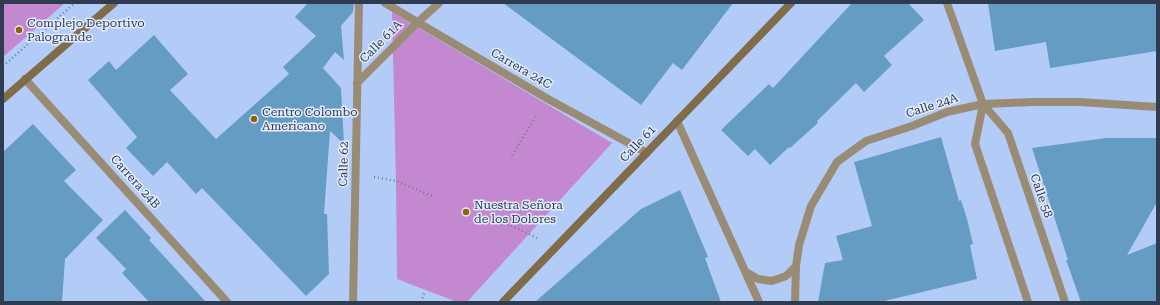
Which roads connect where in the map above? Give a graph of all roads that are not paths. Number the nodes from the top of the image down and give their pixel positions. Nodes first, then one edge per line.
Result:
1 (114, 3) edge
2 (359, 3) edge
3 (385, 3) edge
4 (440, 3) edge
5 (791, 3) edge
6 (947, 3) edge
7 (418, 22) junction
8 (25, 79) junction
9 (357, 82) junction
10 (3, 99) edge
11 (983, 104) junction
12 (1157, 107) edge
13 (677, 121) junction
14 (647, 153) junction
15 (796, 266) junction
16 (745, 272) junction
17 (227, 302) edge
18 (353, 302) edge
19 (503, 302) edge
20 (759, 302) edge
21 (795, 302) edge
22 (1028, 302) edge
23 (1065, 302) edge

1 - 8 street
2 - 9 street, Calle 62
3 - 7 street, Carrera 24C
4 - 7 street, Calle 61A
5 - 13 street, Calle 61
6 - 11 street, Calle 58
7 - 9 street, Calle 61A
7 - 14 street, Carrera 24C
8 - 10 street
8 - 17 street, Carrera 24B
9 - 18 street, Calle 62
11 - 12 street, Calle 24A
11 - 15 street, Calle 24A
11 - 22 street
11 - 23 street, Calle 58
13 - 14 street, Calle 61
13 - 16 street
14 - 19 street, Calle 61
15 - 16 street
15 - 21 street, Calle 24A
16 - 20 street

